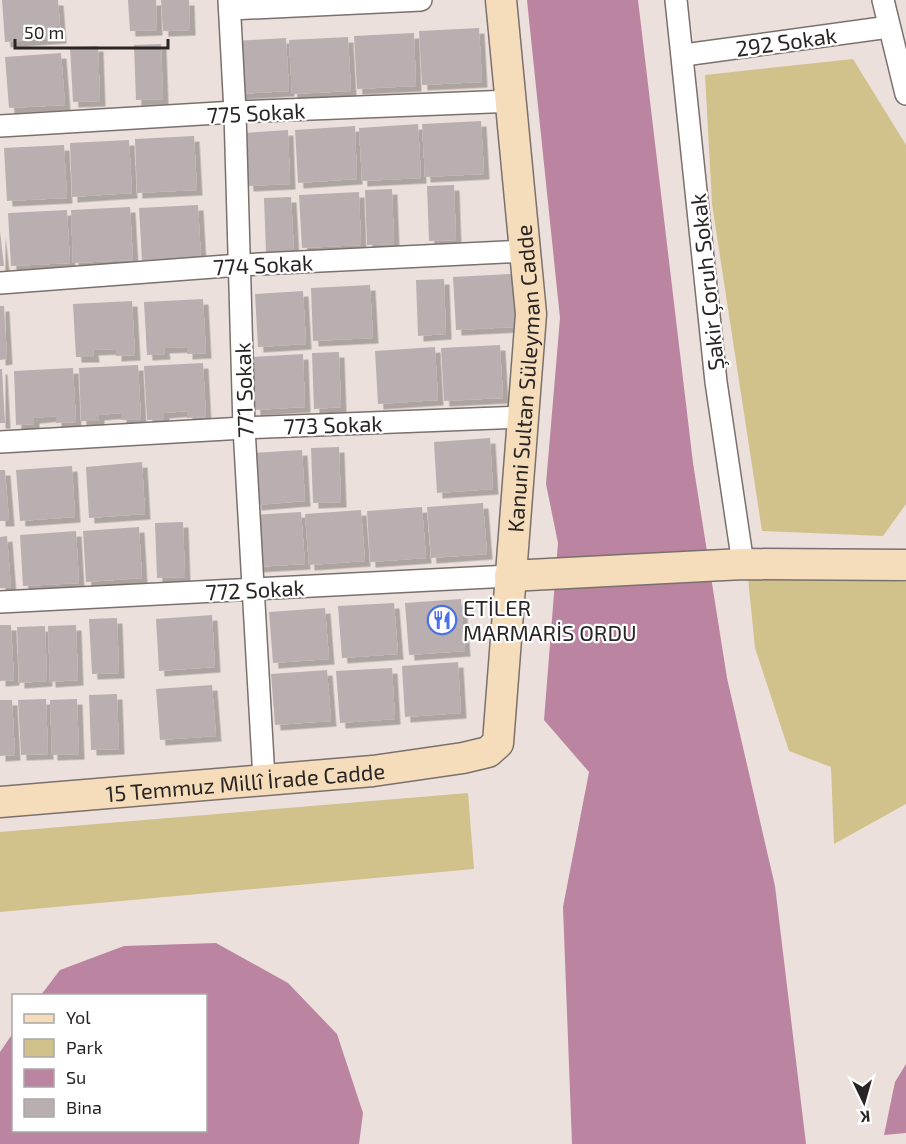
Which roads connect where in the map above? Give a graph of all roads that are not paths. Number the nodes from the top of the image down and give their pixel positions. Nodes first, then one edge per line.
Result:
1 (414, 0) edge
2 (421, 0) edge
3 (501, 0) edge
4 (676, 0) edge
5 (883, 0) edge
6 (230, 4) edge
7 (889, 27) junction
8 (684, 55) junction
9 (906, 94) edge
10 (513, 101) junction
11 (235, 112) junction
12 (0, 126) edge
13 (526, 251) junction
14 (240, 265) junction
15 (0, 283) edge
16 (523, 417) junction
17 (244, 428) junction
18 (0, 442) edge
19 (734, 564) junction
20 (906, 565) edge
21 (510, 576) junction
22 (252, 589) junction
23 (0, 602) edge
24 (488, 752) joint
25 (264, 779) junction
26 (0, 802) edge

1 - 2 street
1 - 6 street
3 - 10 street, Kanuni Sultan Süleyman Cadde
4 - 8 street, Şakir Çoruh Sokak
5 - 7 street
6 - 11 street, 771 Sokak
7 - 8 street, 292 Sokak
7 - 9 street
8 - 19 street, Şakir Çoruh Sokak
10 - 11 street, 775 Sokak
10 - 13 street, Kanuni Sultan Süleyman Cadde
11 - 12 street, 775 Sokak
11 - 14 street, 771 Sokak
13 - 14 street, 774 Sokak
13 - 16 street, Kanuni Sultan Süleyman Cadde
14 - 15 street, 774 Sokak
14 - 17 street, 771 Sokak
16 - 17 street, 773 Sokak
16 - 21 street, Kanuni Sultan Süleyman Cadde
17 - 18 street, 773 Sokak
17 - 22 street, 771 Sokak
19 - 20 street
19 - 21 street
21 - 22 street, 772 Sokak
21 - 24 street, Kanuni Sultan Süleyman Cadde
22 - 23 street, 772 Sokak
22 - 25 street, 771 Sokak
24 - 25 street, 15 Temmuz Millî İrade Cadde
25 - 26 street, 15 Temmuz Millî İrade Cadde

